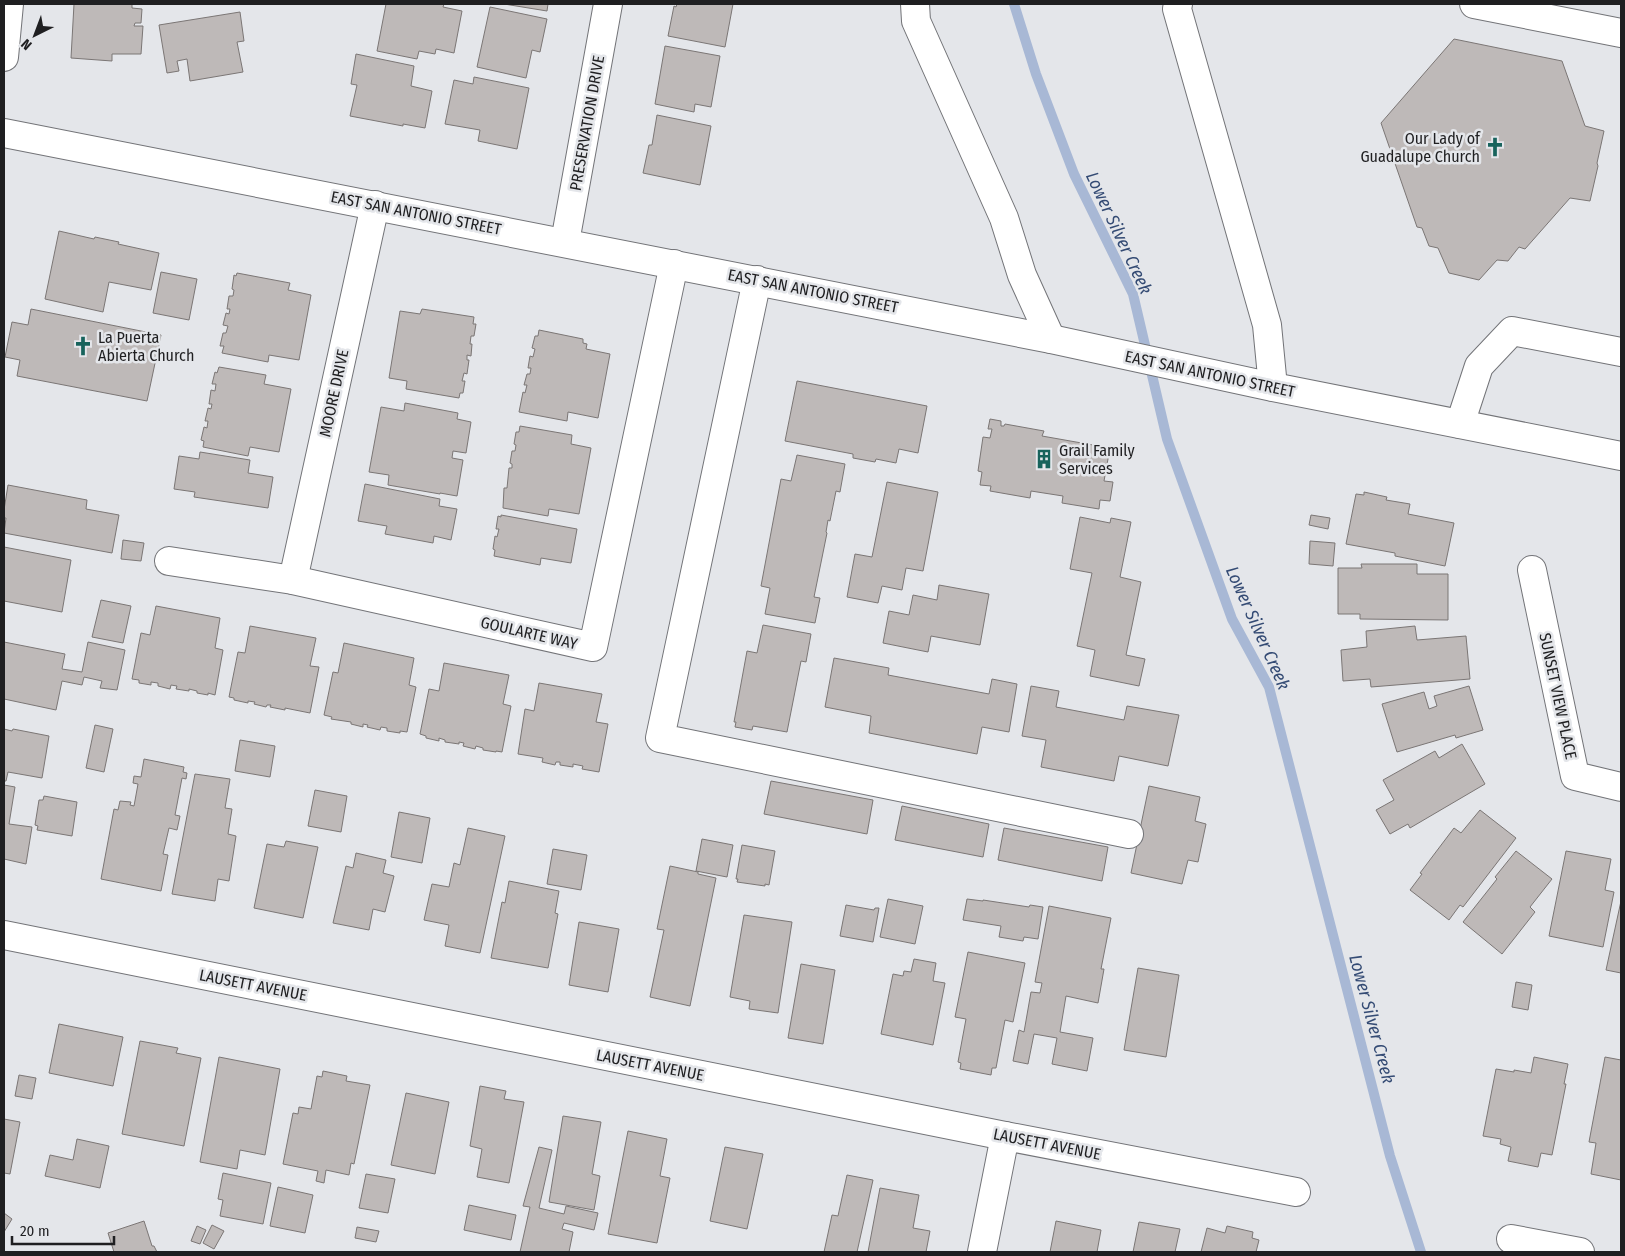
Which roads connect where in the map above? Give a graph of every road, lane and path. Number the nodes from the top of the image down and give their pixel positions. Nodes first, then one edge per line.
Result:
1 (9, 4) edge
2 (608, 4) edge
3 (915, 4) edge
4 (1178, 4) edge
5 (1474, 4) edge
6 (1621, 33) edge
7 (4, 57) edge
8 (4, 133) edge
9 (375, 205) junction
10 (565, 242) junction
11 (674, 264) junction
12 (757, 280) junction
13 (1051, 338) junction
14 (1621, 352) edge
15 (1273, 388) junction
16 (1460, 424) junction
17 (1621, 456) edge
18 (169, 561) dead end
19 (1532, 570) dead end
20 (293, 580) junction
21 (1621, 787) edge
22 (1129, 834) dead end
23 (4, 935) edge
24 (1005, 1136) junction
25 (1296, 1192) dead end
26 (1511, 1238) dead end
27 (982, 1252) edge
28 (1580, 1252) edge

1 - 7 street
2 - 10 street, PRESERVATION DRIVE
3 - 13 street
4 - 15 street
5 - 6 street
8 - 9 street, EAST SAN ANTONIO STREET
9 - 10 street, EAST SAN ANTONIO STREET
9 - 20 street, MOORE DRIVE
10 - 11 street, EAST SAN ANTONIO STREET
11 - 12 street, EAST SAN ANTONIO STREET
11 - 20 street, GOULARTE WAY
12 - 13 street, EAST SAN ANTONIO STREET
12 - 22 street
13 - 15 street, EAST SAN ANTONIO STREET
14 - 16 street
15 - 16 street, EAST SAN ANTONIO STREET
16 - 17 street, EAST SAN ANTONIO STREET
18 - 20 street, GOULARTE WAY
19 - 21 street, SUNSET VIEW PLACE
23 - 24 street, LAUSETT AVENUE
24 - 25 street, LAUSETT AVENUE
24 - 27 street
26 - 28 street

